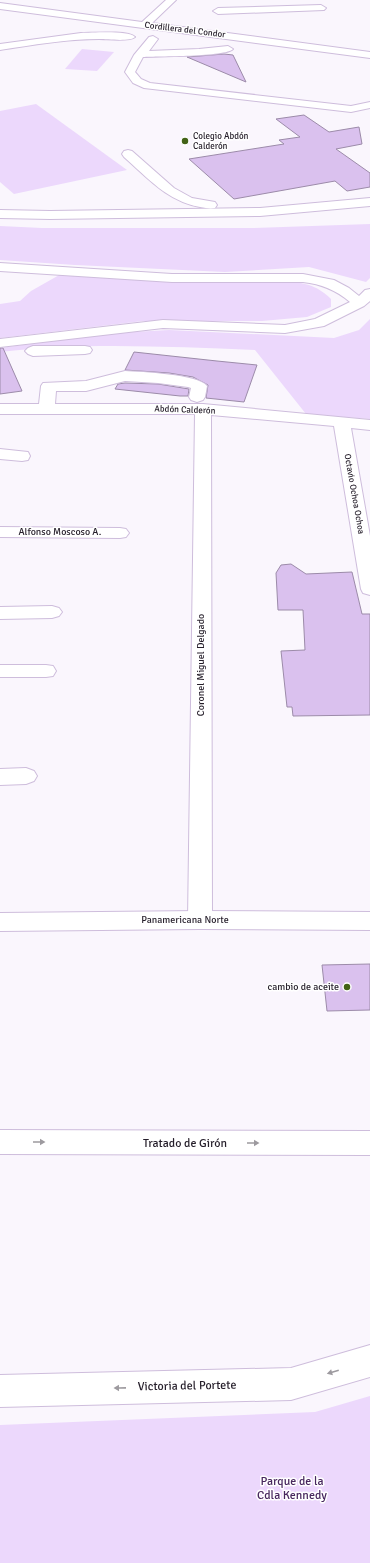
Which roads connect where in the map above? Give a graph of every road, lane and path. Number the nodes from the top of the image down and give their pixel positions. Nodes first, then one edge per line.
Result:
1 (171, 0) edge
2 (232, 0) edge
3 (59, 4) dead end
4 (0, 6) edge
5 (321, 8) dead end
6 (46, 12) junction
7 (213, 16) junction
8 (144, 25) junction
9 (196, 32) junction
10 (244, 38) junction
11 (176, 42) dead end
12 (0, 47) edge
13 (232, 50) junction
14 (141, 54) junction
15 (370, 55) edge
16 (370, 104) edge
17 (128, 154) dead end
18 (370, 202) edge
19 (260, 212) junction
20 (0, 214) edge
21 (0, 267) edge
22 (70, 271) junction
23 (0, 278) edge
24 (370, 293) edge
25 (359, 303) junction
26 (0, 343) edge
27 (85, 350) dead end
28 (0, 354) edge
29 (200, 403) junction
30 (47, 408) junction
31 (0, 409) edge
32 (342, 423) junction
33 (370, 425) edge
34 (0, 454) edge
35 (22, 456) dead end
36 (0, 532) edge
37 (120, 533) dead end
38 (370, 589) edge
39 (0, 612) edge
40 (52, 612) dead end
41 (0, 671) edge
42 (46, 672) dead end
43 (26, 776) dead end
44 (0, 777) edge
45 (200, 920) junction
46 (370, 921) edge
47 (0, 922) edge
48 (0, 1142) edge
49 (370, 1143) edge
50 (370, 1361) edge
51 (0, 1390) edge

1 - 8 street
2 - 7 street
3 - 6 street
4 - 6 street, Cordillera del Condor
5 - 7 street
6 - 8 street, Cordillera del Condor
7 - 9 street
8 - 9 street, Cordillera del Condor
9 - 10 street, Cordillera del Condor
10 - 13 street
10 - 15 street, Cordillera del Condor
11 - 13 street
12 - 14 street
13 - 14 street
14 - 16 street
17 - 19 street
18 - 19 street
19 - 20 street
21 - 22 street
22 - 23 street
22 - 25 street
24 - 25 street
25 - 26 street
27 - 28 street
29 - 30 street, Abdón Calderón
29 - 30 street
29 - 32 street, Abdón Calderón
29 - 45 street, Coronel Miguel Delgado
30 - 31 street, Abdón Calderón
32 - 33 street, Abdón Calderón
32 - 38 street, Octavio Ochoa Ochoa
34 - 35 street
36 - 37 street, Alfonso Moscoso A.
39 - 40 street
41 - 42 street
43 - 44 street
45 - 46 street, Panamericana Norte
45 - 47 street, Panamericana Norte
48 -> 49 street, Tratado de Girón
50 -> 51 street, Victoria del Portete

